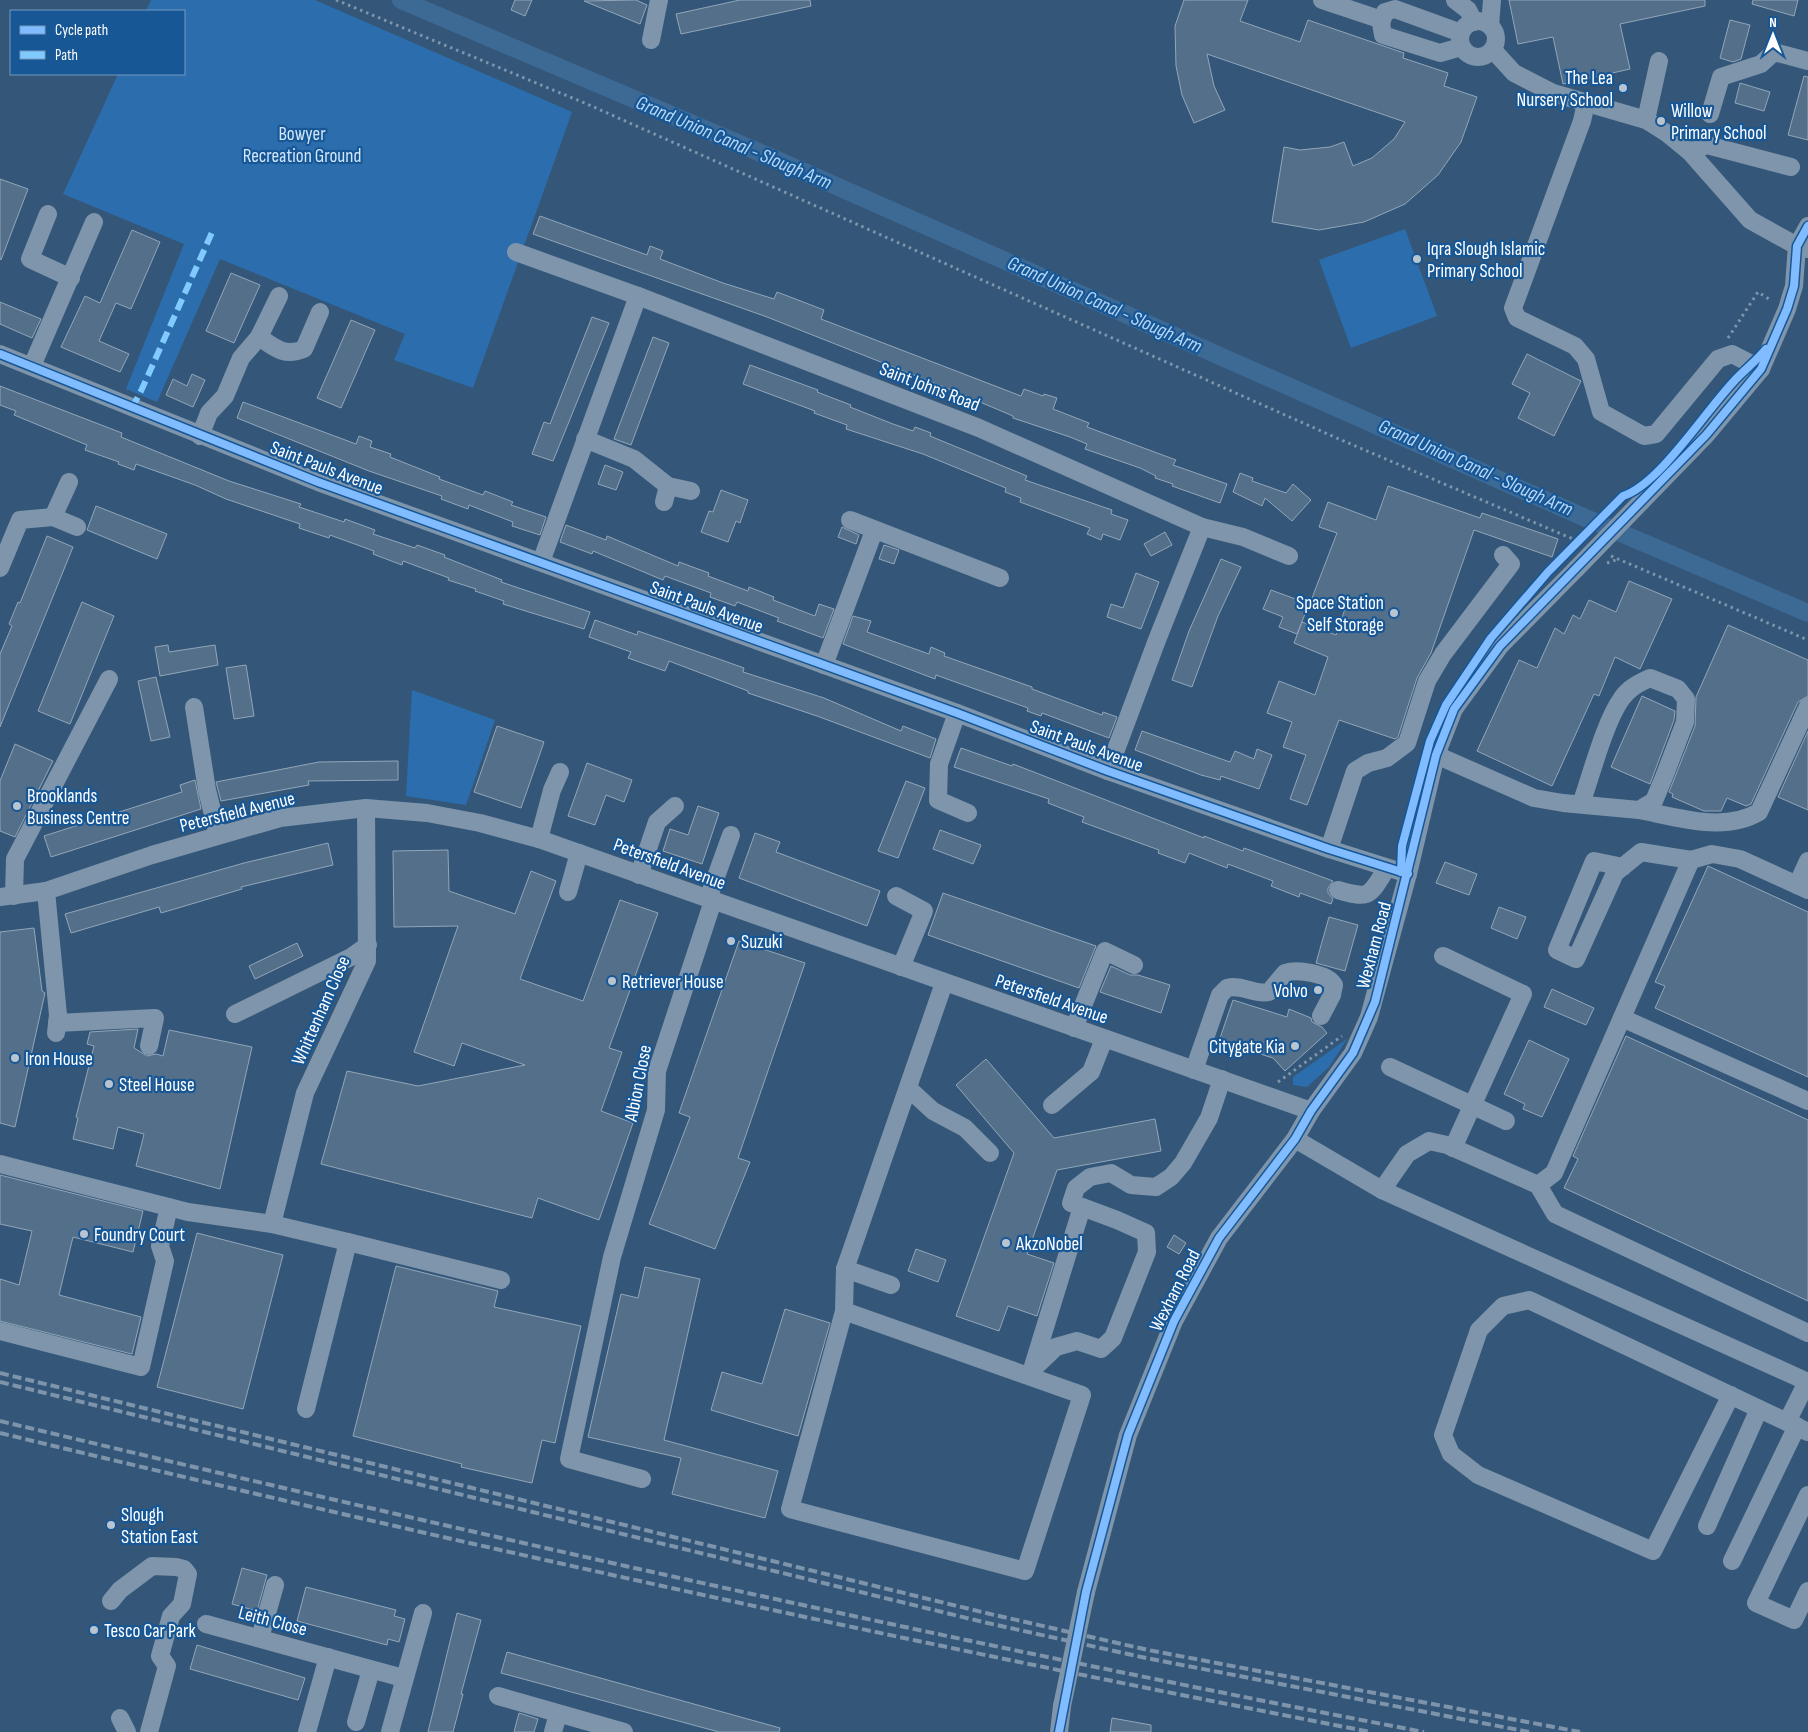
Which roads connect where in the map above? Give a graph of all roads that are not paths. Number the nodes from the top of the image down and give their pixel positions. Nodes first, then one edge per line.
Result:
1 (659, 0) edge
2 (1322, 0) edge
3 (1455, 0) edge
4 (1492, 0) edge
5 (1382, 20) junction
6 (1471, 32) junction
7 (651, 40) dead end
8 (1493, 50) junction
9 (1659, 61) dead end
10 (1808, 61) edge
11 (1586, 103) junction
12 (1710, 114) dead end
13 (1646, 120) junction
14 (1690, 152) junction
15 (1790, 167) dead end
16 (48, 214) dead end
17 (94, 222) dead end
18 (1808, 226) edge
19 (1802, 247) edge
20 (516, 252) dead end
21 (71, 278) junction
22 (279, 296) dead end
23 (638, 296) junction
24 (320, 312) dead end
25 (258, 337) junction
26 (0, 354) edge
27 (32, 366) junction
28 (1761, 369) junction
29 (200, 436) junction
30 (585, 439) junction
31 (69, 482) dead end
32 (691, 491) dead end
33 (53, 517) junction
34 (850, 520) dead end
35 (77, 527) dead end
36 (1202, 527) junction
37 (874, 531) junction
38 (1503, 555) dead end
39 (1289, 556) dead end
40 (541, 562) junction
41 (0, 568) edge
42 (1000, 578) dead end
43 (824, 666) junction
44 (109, 679) dead end
45 (1808, 706) edge
46 (194, 708) dead end
47 (957, 713) junction
48 (1436, 755) junction
49 (1108, 771) junction
50 (560, 772) dead end
51 (1581, 804) junction
52 (676, 806) dead end
53 (366, 808) junction
54 (1639, 810) junction
55 (968, 813) dead end
56 (218, 835) junction
57 (731, 835) dead end
58 (538, 840) junction
59 (1329, 849) junction
60 (579, 854) junction
61 (1691, 860) junction
62 (1808, 861) edge
63 (1623, 867) junction
64 (1387, 868) junction
65 (1408, 874) junction
66 (639, 875) junction
67 (1802, 888) edge
68 (1338, 890) dead end
69 (46, 891) junction
70 (568, 892) dead end
71 (896, 896) dead end
72 (7, 897) edge
73 (710, 900) junction
74 (368, 945) junction
75 (1443, 956) dead end
76 (1134, 965) dead end
77 (901, 967) junction
78 (944, 983) junction
79 (235, 1014) dead end
80 (1321, 1016) dead end
81 (1622, 1018) junction
82 (1074, 1028) junction
83 (1104, 1039) junction
84 (149, 1046) dead end
85 (1390, 1067) dead end
86 (1194, 1070) junction
87 (1222, 1079) junction
88 (908, 1088) junction
89 (1808, 1101) edge
90 (1472, 1104) junction
91 (1052, 1105) dead end
92 (1310, 1111) junction
93 (1506, 1120) dead end
94 (1295, 1138) junction
95 (1453, 1148) junction
96 (990, 1153) dead end
97 (0, 1164) edge
98 (1538, 1185) junction
99 (1382, 1190) junction
100 (169, 1207) junction
101 (1082, 1207) junction
102 (272, 1224) junction
103 (348, 1242) junction
104 (845, 1269) junction
105 (501, 1280) dead end
106 (891, 1285) dead end
107 (844, 1310) junction
108 (0, 1331) edge
109 (1808, 1333) edge
110 (1032, 1372) junction
111 (1807, 1382) edge
112 (1731, 1395) junction
113 (306, 1409) dead end
114 (1759, 1409) junction
115 (1797, 1427) edge
116 (642, 1479) dead end
117 (1808, 1495) edge
118 (1707, 1526) dead end
119 (1732, 1561) dead end
120 (275, 1585) dead end
121 (1808, 1591) edge
122 (111, 1601) dead end
123 (423, 1613) dead end
124 (206, 1624) dead end
125 (260, 1638) junction
126 (328, 1657) junction
127 (371, 1670) junction
128 (403, 1678) junction
129 (498, 1696) dead end
130 (558, 1714) junction
131 (356, 1722) dead end
132 (149, 1732) edge
133 (307, 1732) edge
134 (390, 1732) edge
135 (553, 1732) edge
136 (624, 1732) edge
137 (1059, 1732) edge

1 - 7 street
2 - 5 street
3 - 6 street
4 - 6 street
5 - 6 street
5 - 6 street
6 - 8 street
6 - 8 street
8 - 11 street
9 - 13 street
10 - 12 street
11 - 13 street
11 - 28 street
13 - 14 street
14 - 15 street
14 - 19 street
16 - 21 street
17 - 21 street
18 - 19 street, Wexham Road
19 - 28 street, Wexham Road
20 - 23 street, Saint Johns Road
21 - 27 street
22 - 25 street
23 - 30 street
23 - 36 street, Saint Johns Road
24 - 25 street
25 - 29 street
26 - 27 street, Saint Pauls Avenue
27 - 29 street, Saint Pauls Avenue
28 - 48 street, Wexham Road, bridge
29 - 40 street, Saint Pauls Avenue
30 - 32 street
30 - 40 street
31 - 33 street
33 - 35 street
33 - 41 street
34 - 37 street
36 - 39 street, Saint Johns Road
36 - 49 street
37 - 42 street
37 - 43 street
38 - 59 street
40 - 43 street, Saint Pauls Avenue
43 - 47 street, Saint Pauls Avenue
44 - 72 street
45 - 54 street
46 - 56 street
47 - 49 street, Saint Pauls Avenue
47 - 55 street
48 - 51 street
48 - 65 street, Wexham Road
49 - 59 street, Saint Pauls Avenue
50 - 58 street
51 - 54 street
51 - 54 street
52 - 66 street
53 - 56 street, Petersfield Avenue
53 - 58 street, Petersfield Avenue
53 - 74 street, Whittenham Close
56 - 69 street, Petersfield Avenue
57 - 73 street, Albion Close
58 - 60 street, Petersfield Avenue
59 - 64 street, Saint Pauls Avenue
60 - 66 street, Petersfield Avenue
60 - 70 street
61 - 63 street
61 - 67 street
61 - 81 street
62 - 67 street
63 - 63 street
64 - 65 street, Saint Pauls Avenue
64 - 68 street
65 - 92 street, Wexham Road
66 - 73 street, Petersfield Avenue
69 - 72 street, Petersfield Avenue
69 - 84 street
71 - 77 street
73 - 77 street, Petersfield Avenue
73 - 116 street, Albion Close
74 - 79 street
74 - 102 street, Whittenham Close
75 - 90 street
76 - 82 street
77 - 78 street, Petersfield Avenue
78 - 82 street, Petersfield Avenue
78 - 88 street
80 - 86 street
81 - 89 street
81 - 98 street
82 - 83 street, Petersfield Avenue
83 - 86 street, Petersfield Avenue
83 - 91 street
85 - 90 street
86 - 87 street, Petersfield Avenue
87 - 92 street, Petersfield Avenue
87 - 101 street
88 - 96 street
88 - 104 street
90 - 93 street
90 - 95 street
92 - 94 street, Wexham Road
94 - 99 street
94 - 137 street, Wexham Road, bridge
95 - 98 street
95 - 99 street
97 - 100 street
98 - 109 street
99 - 111 street
100 - 102 street
100 - 108 street
101 - 110 street
101 - 110 street
102 - 103 street
103 - 105 street
103 - 113 street
104 - 106 street
104 - 107 street
107 - 110 street
107 - 110 street
111 - 115 street
112 - 112 street
112 - 114 street
114 - 115 street
114 - 118 street
115 - 119 street
117 - 121 street
120 - 125 street
122 - 132 street
123 - 128 street
124 - 125 street, Leith Close
125 - 126 street, Leith Close
126 - 127 street, Leith Close
126 - 133 street
127 - 128 street, Leith Close
127 - 131 street
128 - 134 street
129 - 130 street
130 - 135 street
130 - 136 street

